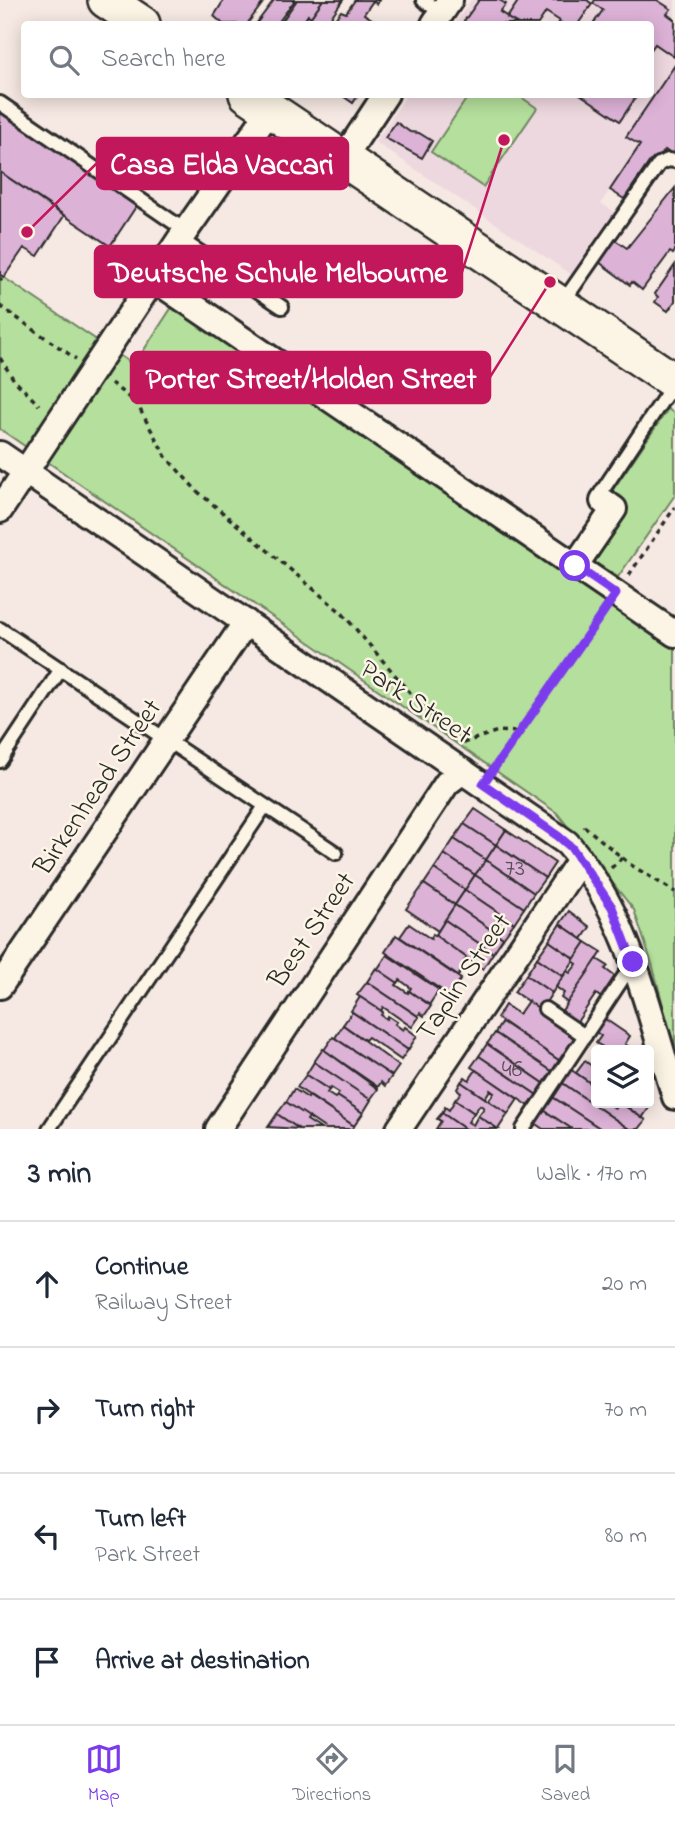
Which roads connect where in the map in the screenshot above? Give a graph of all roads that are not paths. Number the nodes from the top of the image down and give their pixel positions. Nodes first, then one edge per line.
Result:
1 (106, 0) edge
2 (138, 21) edge
3 (383, 98) edge
4 (258, 102) edge
5 (0, 103) edge
6 (343, 159) junction
7 (675, 161) edge
8 (183, 235) junction
9 (154, 279) junction
10 (561, 306) junction
11 (282, 307) dead end
12 (675, 382) edge
13 (0, 454) edge
14 (26, 472) junction
15 (603, 501) joint
16 (0, 510) edge
17 (575, 566) junction
18 (246, 622) junction
19 (0, 629) edge
20 (675, 634) edge
21 (61, 670) junction
22 (167, 741) junction
23 (0, 761) edge
24 (474, 768) junction
25 (265, 806) junction
26 (336, 853) dead end
27 (580, 860) junction
28 (633, 962) junction
29 (0, 986) edge
30 (545, 1009) dead end
31 (585, 1036) junction
32 (675, 1097) edge
33 (49, 1129) edge
34 (218, 1129) edge
35 (399, 1129) edge
36 (523, 1129) edge

1 - 2 main road
3 - 6 street
4 - 6 main road
4 - 8 street
5 - 8 lane
6 - 10 main road
7 - 10 lane
8 - 9 street
8 - 11 lane
9 - 14 street
9 - 17 street
10 - 12 main road
12 - 15 lane
13 - 14 street, Park Street
14 - 16 street
14 - 18 street, Park Street
15 - 17 street
17 - 20 street
18 - 22 street, Birkenhead Street
18 - 24 street, Park Street
19 - 21 lane
21 - 22 lane
21 - 23 lane
22 - 25 lane
22 - 29 street, Birkenhead Street
24 - 27 street, Park Street
24 - 34 street, Best Street
25 - 26 lane
25 - 33 lane
27 - 28 street, Park Street
27 - 35 street, Taplin Street
28 - 31 lane
28 - 32 street, Park Street
30 - 31 lane
31 - 36 lane

